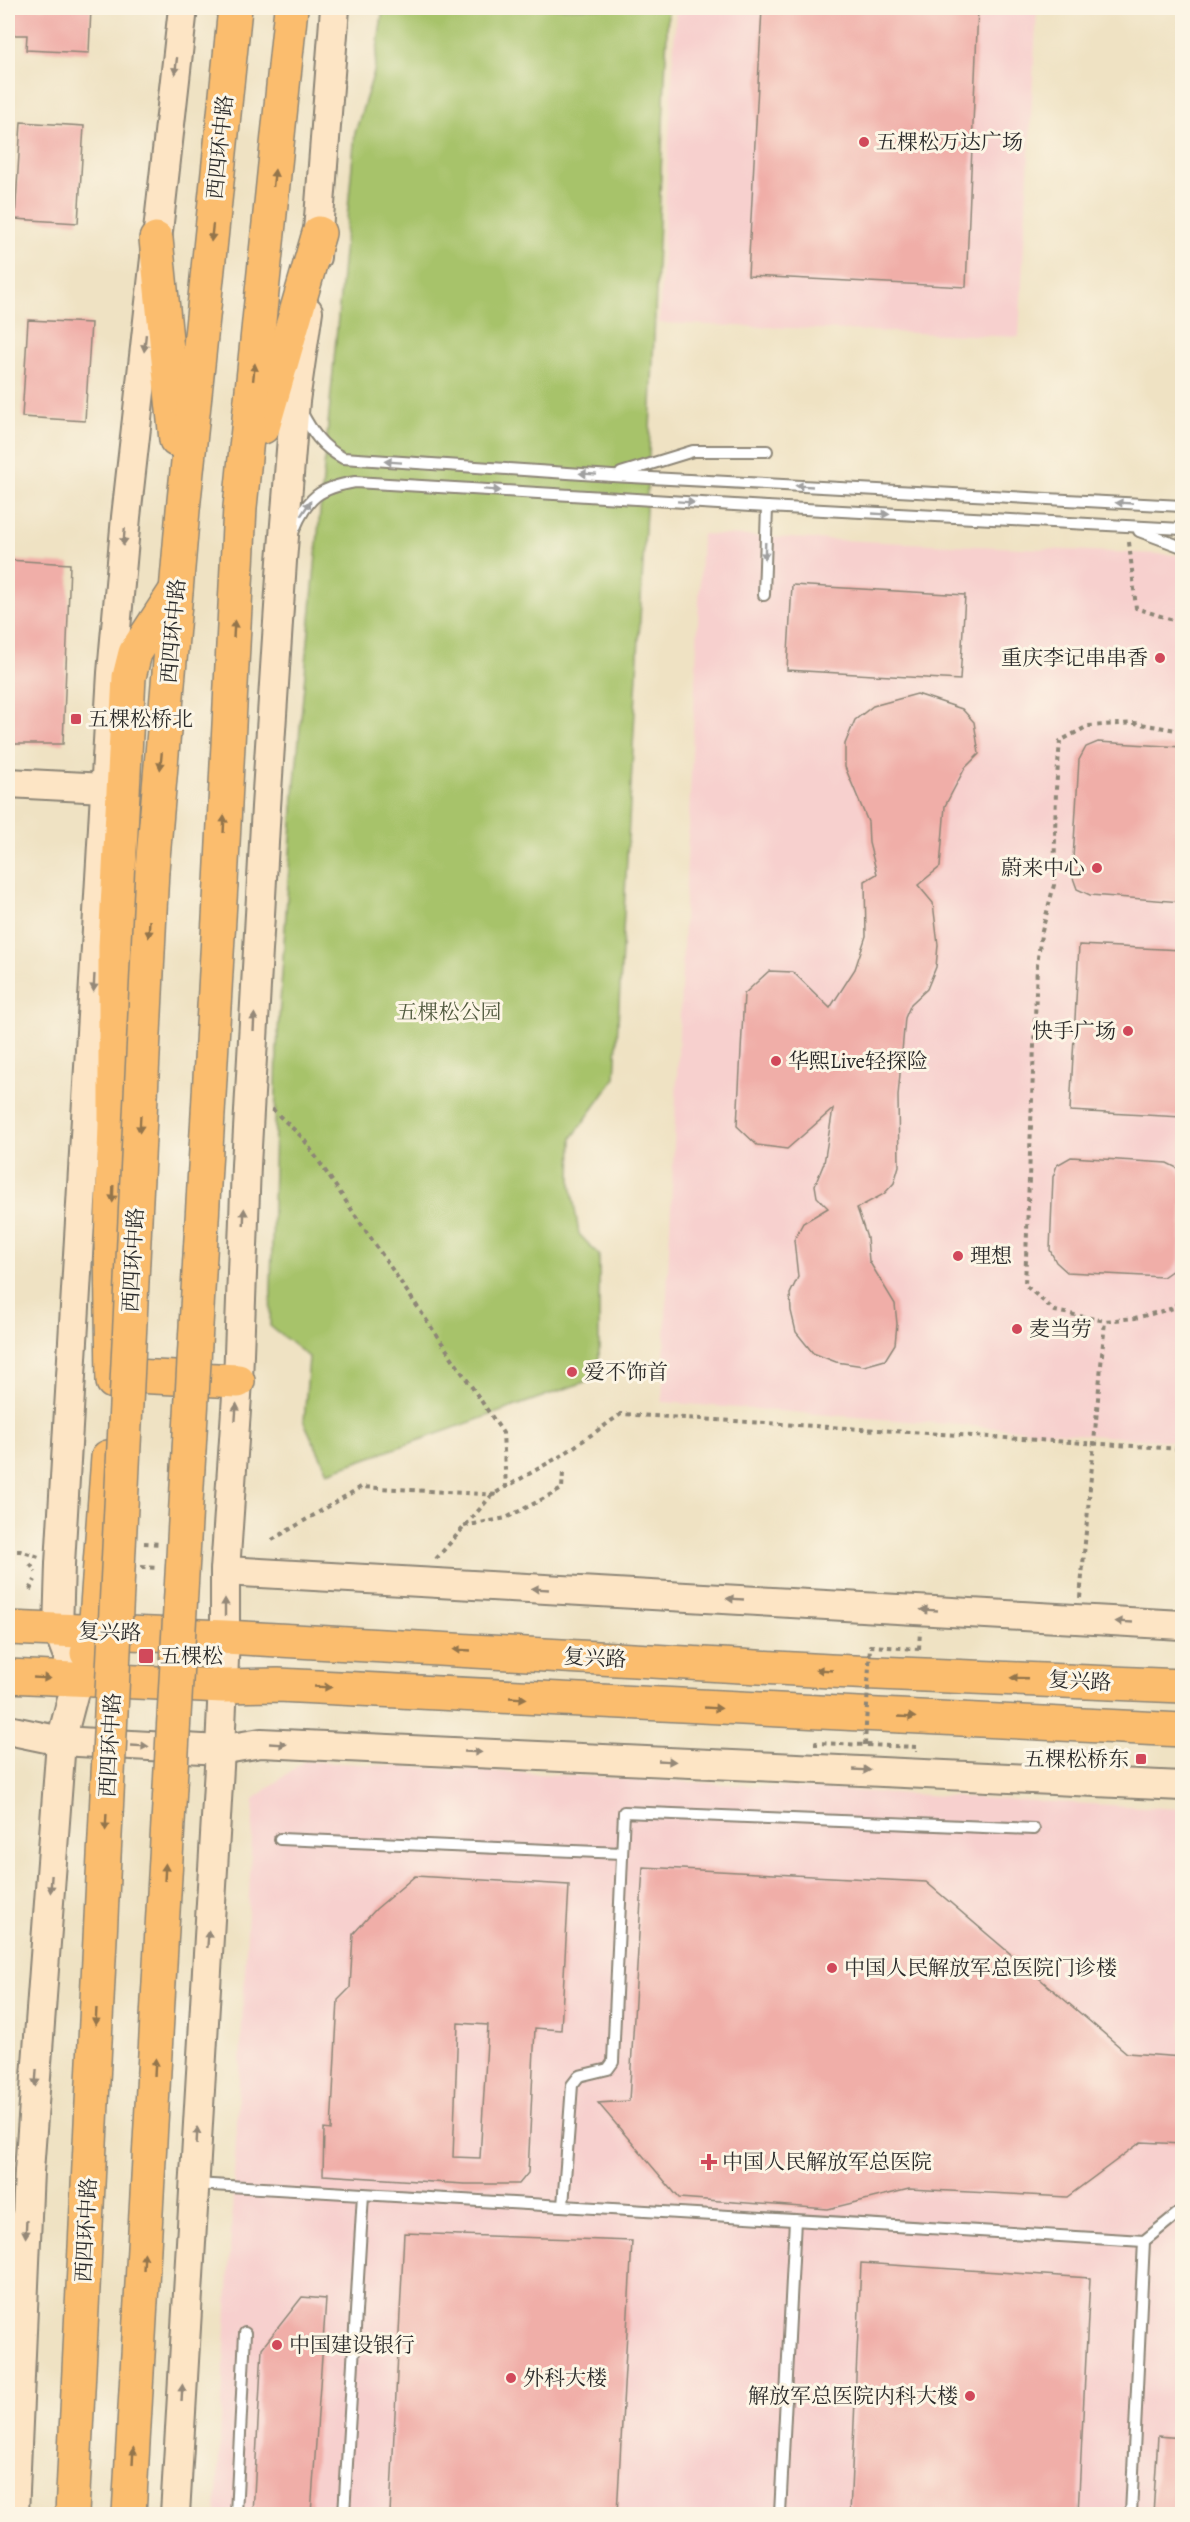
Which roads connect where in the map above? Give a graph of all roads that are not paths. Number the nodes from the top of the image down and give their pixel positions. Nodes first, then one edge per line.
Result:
1 (183, 8) edge
2 (235, 8) edge
3 (291, 8) edge
4 (336, 8) edge
5 (320, 233) junction
6 (156, 239) junction
7 (295, 401) junction
8 (767, 451) dead end
9 (612, 476) junction
10 (1182, 506) edge
11 (240, 507) junction
12 (767, 507) junction
13 (183, 510) junction
14 (1128, 527) junction
15 (1182, 529) edge
16 (1182, 546) edge
17 (282, 561) junction
18 (176, 590) junction
19 (764, 595) dead end
20 (8, 783) edge
21 (105, 788) junction
22 (113, 1376) junction
23 (238, 1381) junction
24 (225, 1571) junction
25 (1182, 1625) edge
26 (8, 1628) edge
27 (58, 1630) junction
28 (94, 1632) junction
29 (225, 1637) junction
30 (8, 1676) edge
31 (77, 1680) junction
32 (223, 1686) junction
33 (1182, 1686) edge
34 (8, 1730) edge
35 (1182, 1730) edge
36 (61, 1741) junction
37 (220, 1750) junction
38 (1182, 1786) edge
39 (1034, 1829) dead end
40 (280, 1839) dead end
41 (622, 1853) junction
42 (195, 2184) junction
43 (363, 2194) junction
44 (563, 2206) junction
45 (1182, 2210) edge
46 (795, 2220) junction
47 (1144, 2241) junction
48 (245, 2333) dead end
49 (14, 2514) edge
50 (72, 2514) edge
51 (129, 2514) edge
52 (175, 2514) edge
53 (236, 2514) edge
54 (344, 2514) edge
55 (780, 2514) edge
56 (1131, 2514) edge

1 -> 6 street, 西四环中路
2 -> 13 highway, 西四环中路
11 -> 3 highway
4 - 5 street
5 - 7 street
5 - 11 highway
6 - 13 highway
6 -> 21 street, 西四环中路
9 -> 7 lane
7 - 17 street
8 - 9 lane
10 -> 9 lane
51 -> 11 highway, bridge
12 -> 14 lane
17 -> 12 lane
12 -> 19 lane
13 - 18 highway, 西四环中路
14 - 15 lane
14 - 16 lane
23 -> 17 street
18 -> 22 highway
18 -> 50 highway, 西四环中路, bridge
20 - 21 street
21 -> 27 street, 西四环中路
22 - 23 highway
22 - 28 highway
24 -> 23 street
25 -> 24 street
29 -> 24 street
26 - 27 highway, 复兴路
27 - 28 highway, 复兴路
27 - 31 street, 西四环中路
28 - 29 highway, 复兴路
28 - 31 highway
29 - 32 street
33 -> 29 highway, 复兴路
30 -> 31 highway, 复兴路
31 - 32 highway, 复兴路
31 - 36 street
32 -> 35 highway, 复兴路
32 - 37 street
34 - 36 street
36 -> 37 street
36 -> 49 street
37 -> 38 street
42 -> 37 street
39 - 41 lane
40 - 41 lane
41 - 44 lane
42 - 43 lane
52 -> 42 street
43 - 44 lane
43 - 54 lane
44 - 46 lane
45 - 47 lane
46 - 47 lane
46 - 55 lane
47 - 56 lane
48 - 53 lane

